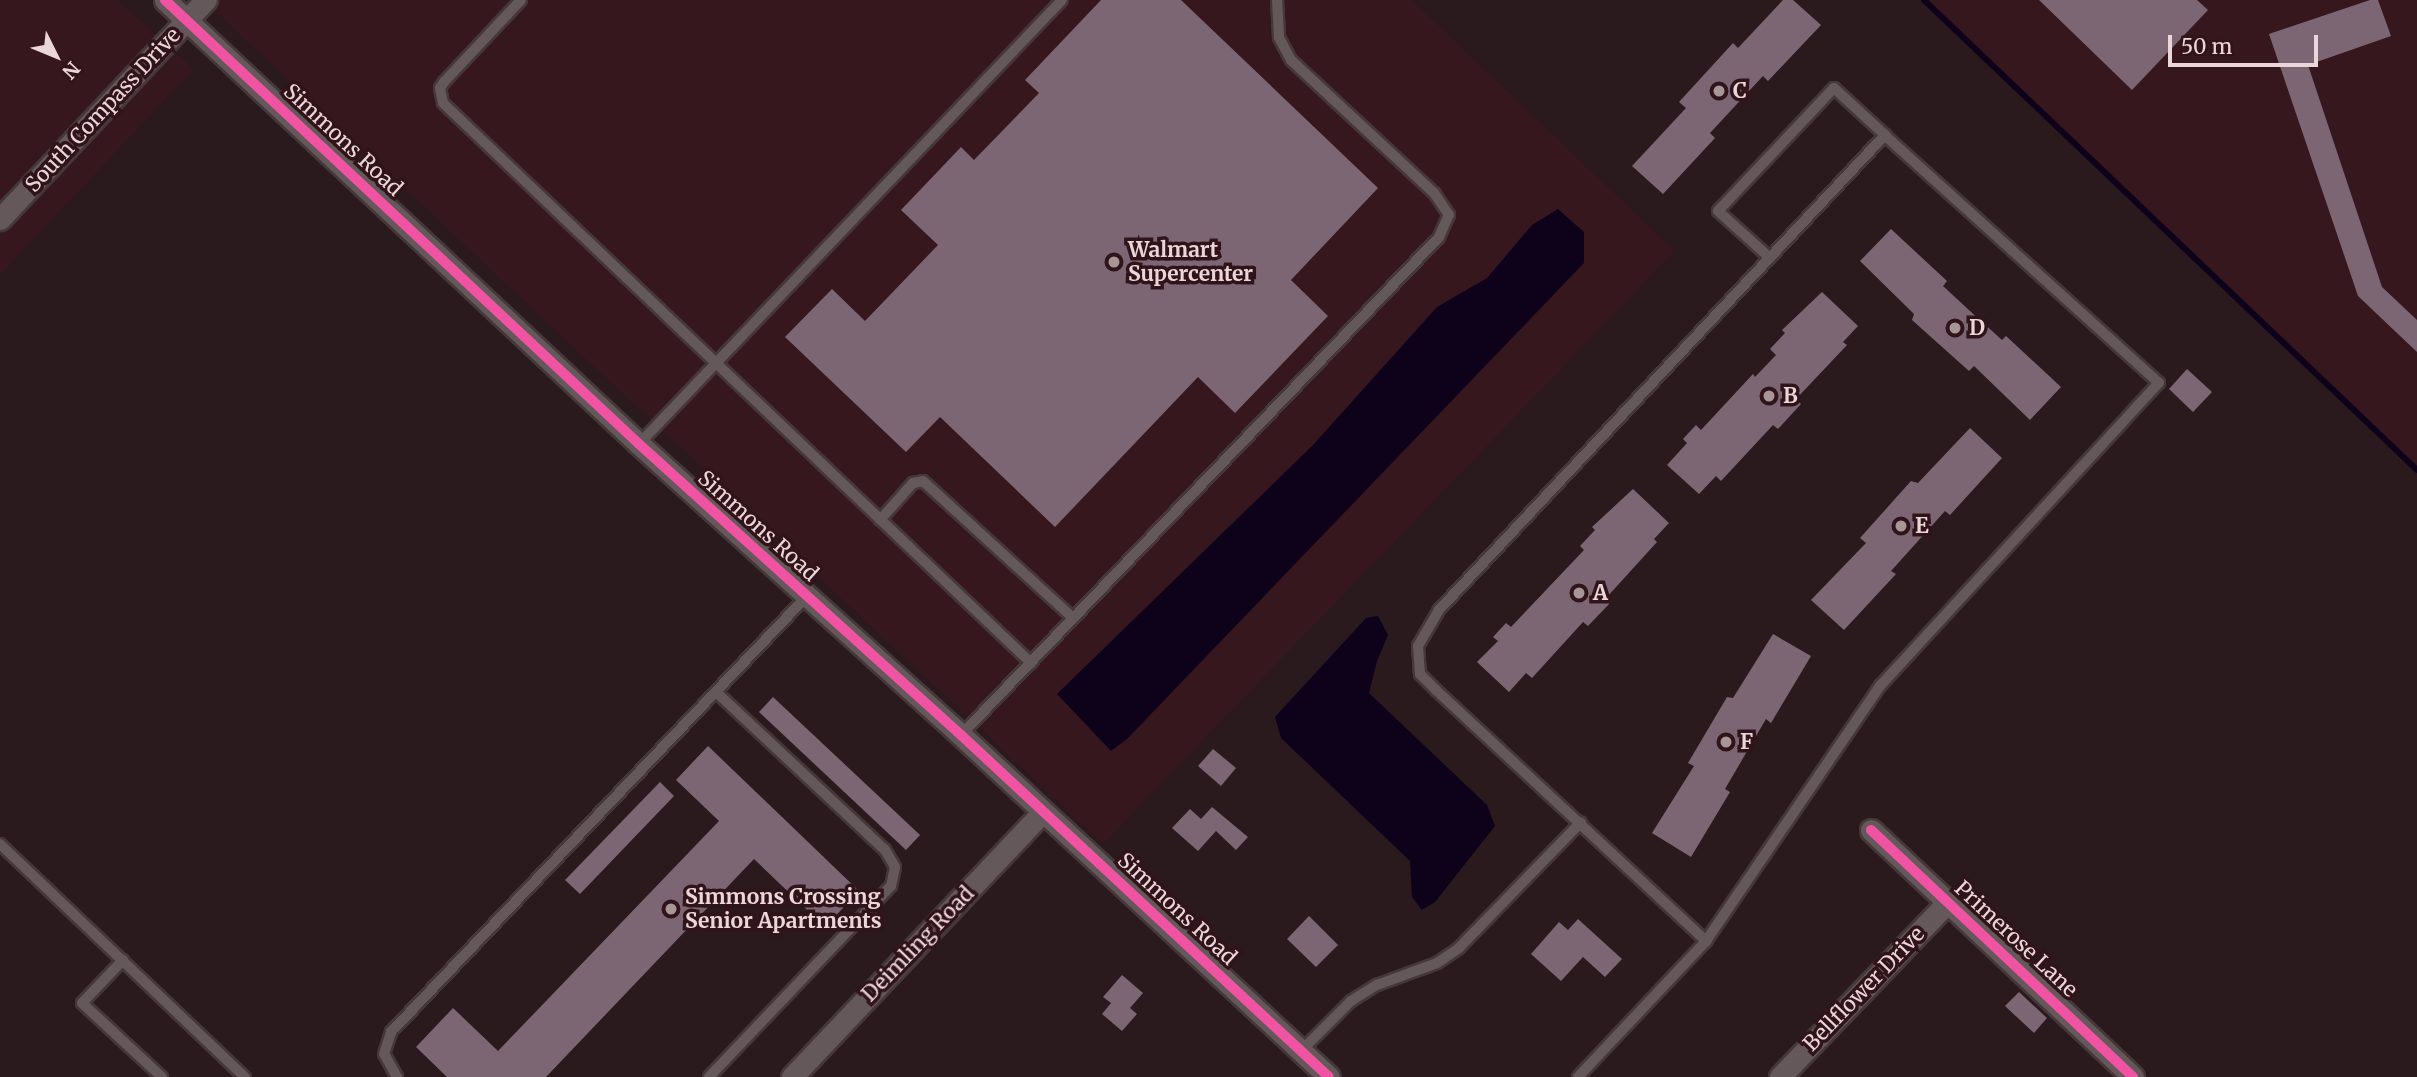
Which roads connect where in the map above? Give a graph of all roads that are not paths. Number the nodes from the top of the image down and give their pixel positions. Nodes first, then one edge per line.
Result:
1 (165, 0) edge
2 (206, 0) edge
3 (521, 0) edge
4 (1062, 0) edge
5 (1277, 0) edge
6 (187, 20) junction
7 (1885, 135) junction
8 (0, 219) edge
9 (1769, 258) junction
10 (716, 364) junction
11 (639, 444) junction
12 (880, 520) junction
13 (807, 596) junction
14 (1073, 618) junction
15 (1031, 663) junction
16 (718, 693) junction
17 (961, 735) junction
18 (1043, 812) junction
19 (1581, 822) junction
20 (1871, 830) dead end
21 (0, 844) edge
22 (1948, 902) junction
23 (1706, 940) junction
24 (122, 960) junction
25 (1301, 1051) junction
26 (162, 1077) edge
27 (245, 1077) edge
28 (397, 1077) edge
29 (709, 1077) edge
30 (792, 1077) edge
31 (1329, 1077) edge
32 (1578, 1077) edge
33 (1780, 1077) edge
34 (2133, 1077) edge

1 - 6 street, Simmons Road
2 - 6 street, South Compass Drive
3 - 10 lane
4 - 10 lane
5 - 14 lane
6 - 8 street, South Compass Drive
6 - 11 street, Simmons Road
7 - 9 lane
7 - 9 lane
7 - 23 lane
9 - 19 lane
10 - 11 lane
10 - 12 lane
11 - 13 street, Simmons Road
12 - 14 lane
12 - 15 lane
13 - 16 lane
13 - 17 street, Simmons Road
14 - 15 lane
15 - 17 lane
16 - 28 lane
16 - 29 lane
17 - 18 street, Simmons Road
18 - 25 street, Simmons Road
18 - 30 street, Deimling Road
19 - 23 lane
19 - 25 lane
20 - 22 street, Primerose Lane
21 - 24 lane
22 - 33 street, Bellflower Drive
22 - 34 street, Primerose Lane
23 - 32 lane
24 - 26 lane
24 - 27 lane
25 - 31 street, Simmons Road

